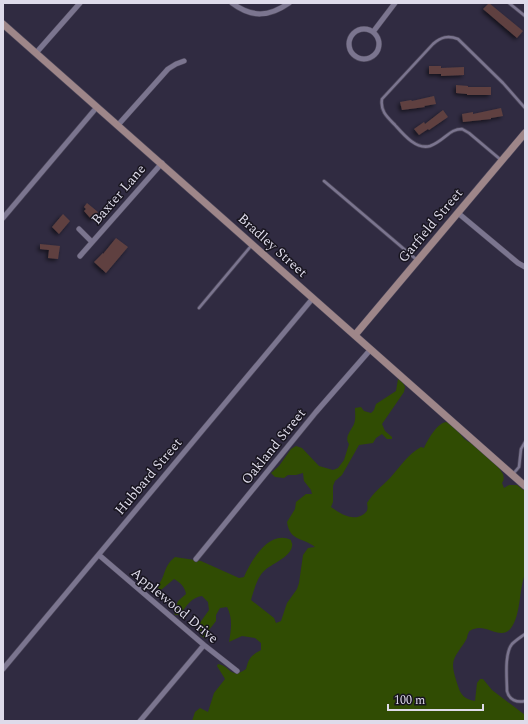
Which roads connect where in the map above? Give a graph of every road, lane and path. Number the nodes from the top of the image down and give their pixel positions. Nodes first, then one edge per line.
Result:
1 (80, 3) edge
2 (232, 3) edge
3 (289, 3) edge
4 (395, 3) edge
5 (509, 3) edge
6 (525, 16) edge
7 (3, 24) edge
8 (373, 32) junction
9 (36, 54) junction
10 (184, 61) dead end
11 (97, 107) junction
12 (525, 108) edge
13 (118, 125) junction
14 (525, 133) edge
15 (502, 160) junction
16 (162, 163) junction
17 (324, 181) dead end
18 (458, 213) junction
19 (3, 218) edge
20 (79, 230) dead end
21 (92, 242) junction
22 (253, 244) junction
23 (80, 256) dead end
24 (418, 260) junction
25 (525, 267) edge
26 (313, 298) junction
27 (199, 308) dead end
28 (355, 335) junction
29 (371, 349) junction
30 (525, 442) edge
31 (512, 474) junction
32 (525, 486) edge
33 (99, 555) junction
34 (196, 559) dead end
35 (525, 634) edge
36 (204, 645) junction
37 (3, 669) edge
38 (237, 671) dead end
39 (525, 701) edge
40 (140, 721) edge

1 - 9 street
2 - 3 street
4 - 8 street
5 - 6 lane
7 - 9 main road, Bradley Street
8 - 8 street
9 - 11 main road, Bradley Street
10 - 13 street
11 - 13 main road, Bradley Street
11 - 19 street
12 - 15 lane
13 - 16 main road, Bradley Street
14 - 15 main road, Garfield Street
15 - 18 main road, Garfield Street
16 - 21 street, Baxter Lane
16 - 22 main road, Bradley Street
17 - 24 lane
18 - 24 main road, Garfield Street
18 - 25 street
20 - 21 street, Baxter Lane
21 - 23 street, Baxter Lane
22 - 26 main road, Bradley Street
22 - 27 lane
24 - 28 main road, Garfield Street
26 - 28 main road, Bradley Street
26 - 33 street, Hubbard Street
28 - 29 main road, Bradley Street
29 - 31 main road, Bradley Street
29 - 34 street, Oakland Street
30 - 31 lane
31 - 32 main road, Bradley Street
33 - 36 street, Applewood Drive
33 - 37 street, Hubbard Street
35 - 39 lane
36 - 38 street, Applewood Drive
36 - 40 street

